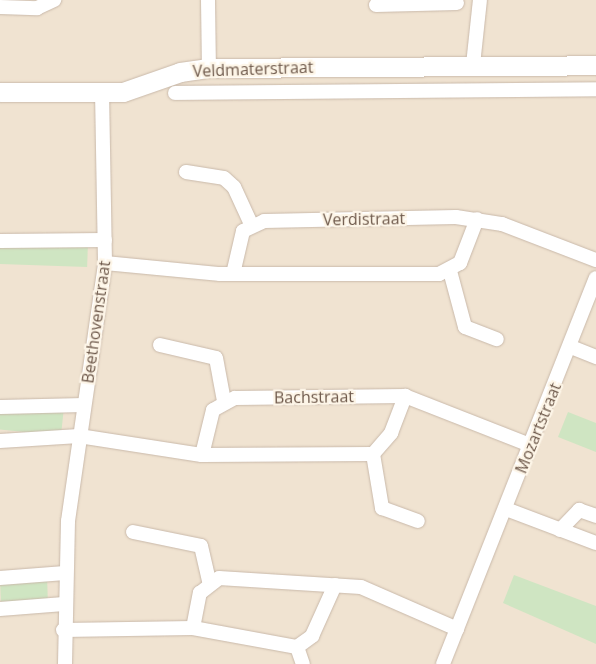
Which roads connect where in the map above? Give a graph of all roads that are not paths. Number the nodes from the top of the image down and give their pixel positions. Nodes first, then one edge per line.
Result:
1 (54, 0) edge
2 (208, 0) edge
3 (480, 0) edge
4 (419, 2) edge
5 (457, 3) dead end
6 (376, 5) dead end
7 (0, 7) edge
8 (474, 65) junction
9 (596, 65) edge
10 (330, 66) junction
11 (506, 66) junction
12 (209, 68) junction
13 (596, 89) edge
14 (506, 90) junction
15 (330, 91) junction
16 (0, 92) edge
17 (102, 92) junction
18 (175, 93) dead end
19 (186, 172) dead end
20 (477, 219) junction
21 (251, 224) junction
22 (105, 240) junction
23 (0, 241) edge
24 (596, 260) edge
25 (105, 263) junction
26 (450, 271) junction
27 (233, 274) junction
28 (596, 278) edge
29 (497, 339) dead end
30 (160, 345) dead end
31 (571, 346) junction
32 (596, 357) edge
33 (405, 396) junction
34 (224, 401) junction
35 (84, 405) junction
36 (0, 407) edge
37 (79, 436) junction
38 (0, 441) edge
39 (530, 445) junction
40 (373, 454) junction
41 (202, 456) junction
42 (506, 509) junction
43 (596, 516) edge
44 (418, 521) dead end
45 (560, 530) junction
46 (133, 532) dead end
47 (596, 543) edge
48 (65, 573) junction
49 (0, 578) edge
50 (209, 582) junction
51 (335, 585) junction
52 (64, 604) junction
53 (0, 609) edge
54 (193, 628) junction
55 (457, 628) junction
56 (63, 630) junction
57 (297, 647) junction
58 (65, 664) edge
59 (303, 664) edge
60 (443, 664) edge

1 - 7 street
2 - 12 street
3 - 8 street
4 - 5 street
4 - 6 street
8 - 10 street, Veldmaterstraat
8 - 11 street, Veldmaterstraat
9 - 11 street, Veldmaterstraat
10 - 12 street, Veldmaterstraat
10 - 15 street, Veldmaterstraat
11 - 14 street
12 - 17 street, Veldmaterstraat
13 - 14 street, Veldmaterstraat
14 - 15 street, Veldmaterstraat
15 - 18 street, Veldmaterstraat
16 - 17 street, Veldmaterstraat
17 - 22 street, Beethovenstraat
19 - 21 street
20 - 21 street, Verdistraat
20 - 24 street, Verdistraat
20 - 26 street
21 - 27 street
22 - 23 street, Beethovenstraat
22 - 25 street, Beethovenstraat
25 - 27 street
25 - 35 street, Beethovenstraat
26 - 27 street
26 - 29 street
28 - 31 street, Mozartstraat
30 - 34 street
31 - 32 street
31 - 39 street, Mozartstraat
33 - 34 street, Bachstraat
33 - 39 street, Bachstraat
33 - 40 street
34 - 41 street
35 - 36 street, Beethovenstraat
35 - 37 street, Beethovenstraat
37 - 38 street
37 - 41 street
37 - 48 street, Beethovenstraat
39 - 42 street, Mozartstraat
40 - 41 street
40 - 44 street
42 - 45 street
42 - 55 street, Mozartstraat
43 - 45 street
45 - 47 street
46 - 50 street
48 - 49 street
48 - 52 street, Beethovenstraat
50 - 51 street
50 - 54 street
51 - 55 street
51 - 57 street
52 - 53 street
52 - 56 street, Beethovenstraat
54 - 56 street
54 - 57 street
55 - 60 street, Mozartstraat
56 - 58 street, Beethovenstraat
57 - 59 street

